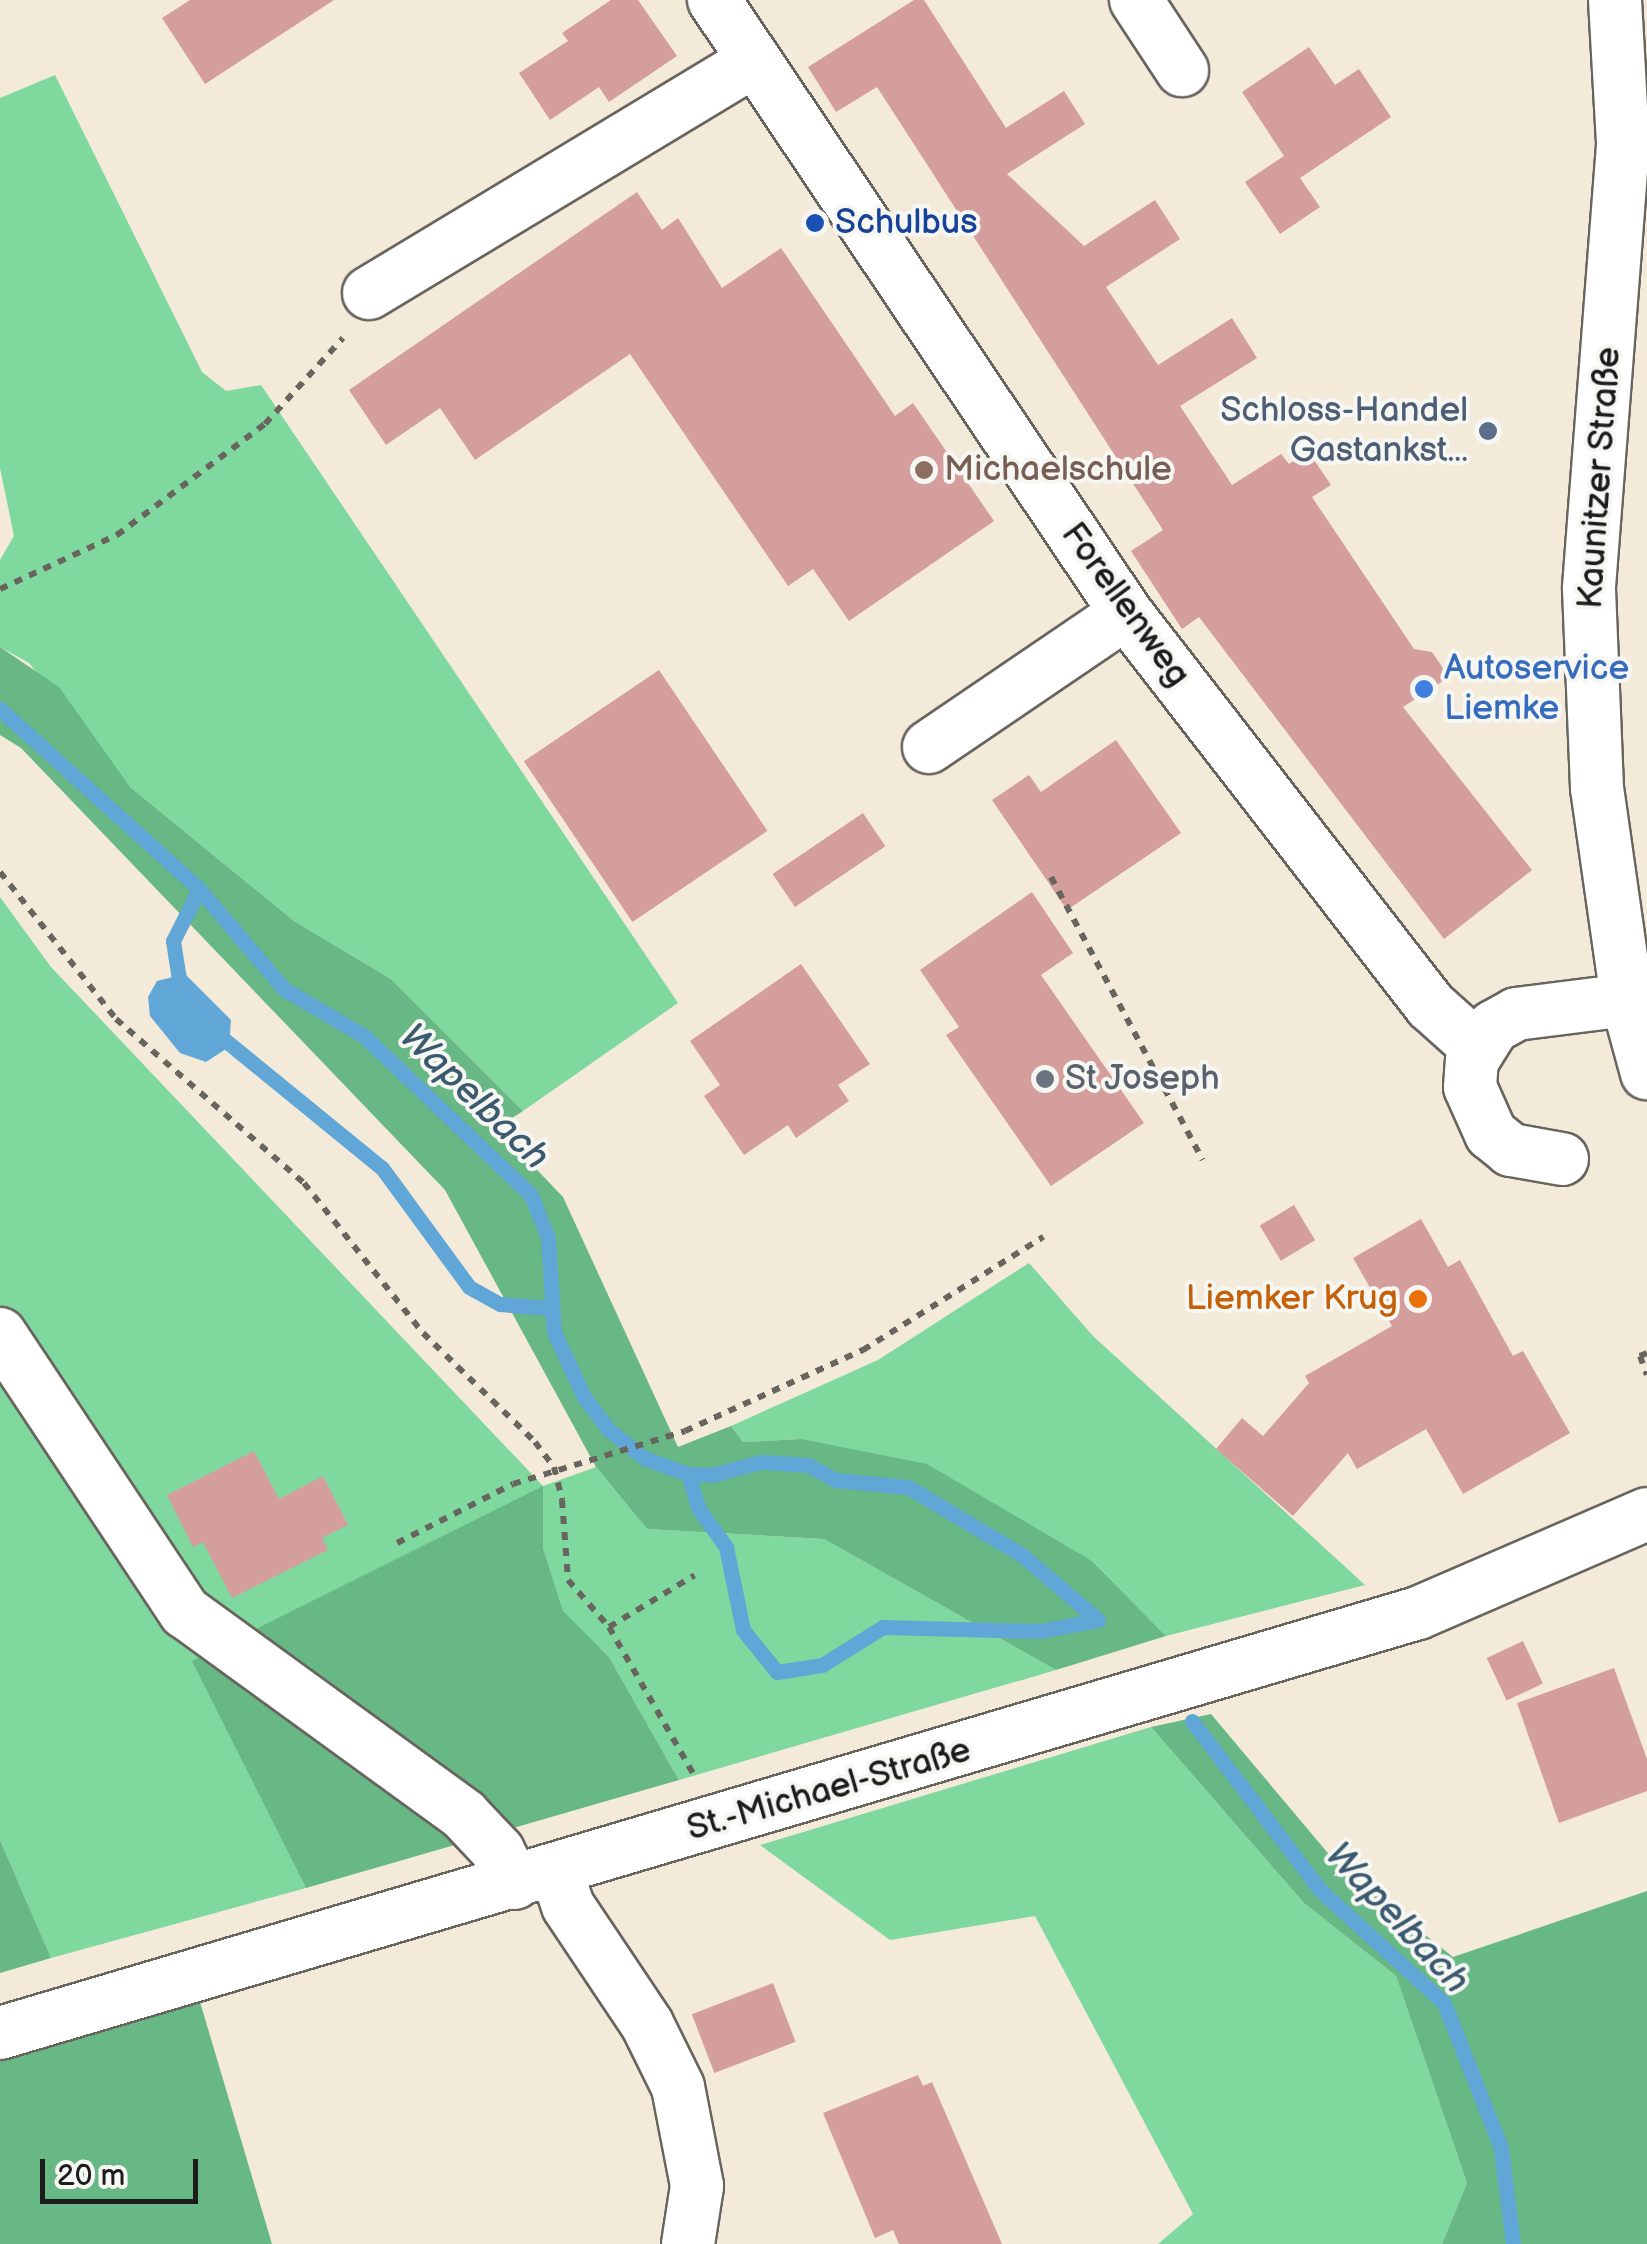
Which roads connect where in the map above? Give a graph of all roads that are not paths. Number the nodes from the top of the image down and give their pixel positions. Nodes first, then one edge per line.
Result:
1 (714, 0) edge
2 (1136, 0) edge
3 (1615, 0) edge
4 (754, 62) junction
5 (1182, 70) dead end
6 (369, 293) road end
7 (1126, 614) junction
8 (929, 747) dead end
9 (1627, 1000) junction
10 (1478, 1048) junction
11 (1647, 1073) edge
12 (1562, 1159) dead end
13 (0, 1334) edge
14 (1647, 1514) edge
15 (535, 1877) junction
16 (0, 2033) edge
17 (688, 2244) edge

1 - 4 street, Forellenweg
2 - 5 street
3 - 9 street, Kaunitzer Straße
4 - 6 street
4 - 7 street, Forellenweg
7 - 8 street
7 - 10 street, Forellenweg
9 - 10 street
9 - 11 street, Kaunitzer Straße
10 - 12 street
13 - 15 street
14 - 15 street, St.-Michael-Straße
15 - 16 street, St.-Michael-Straße
15 - 17 street

